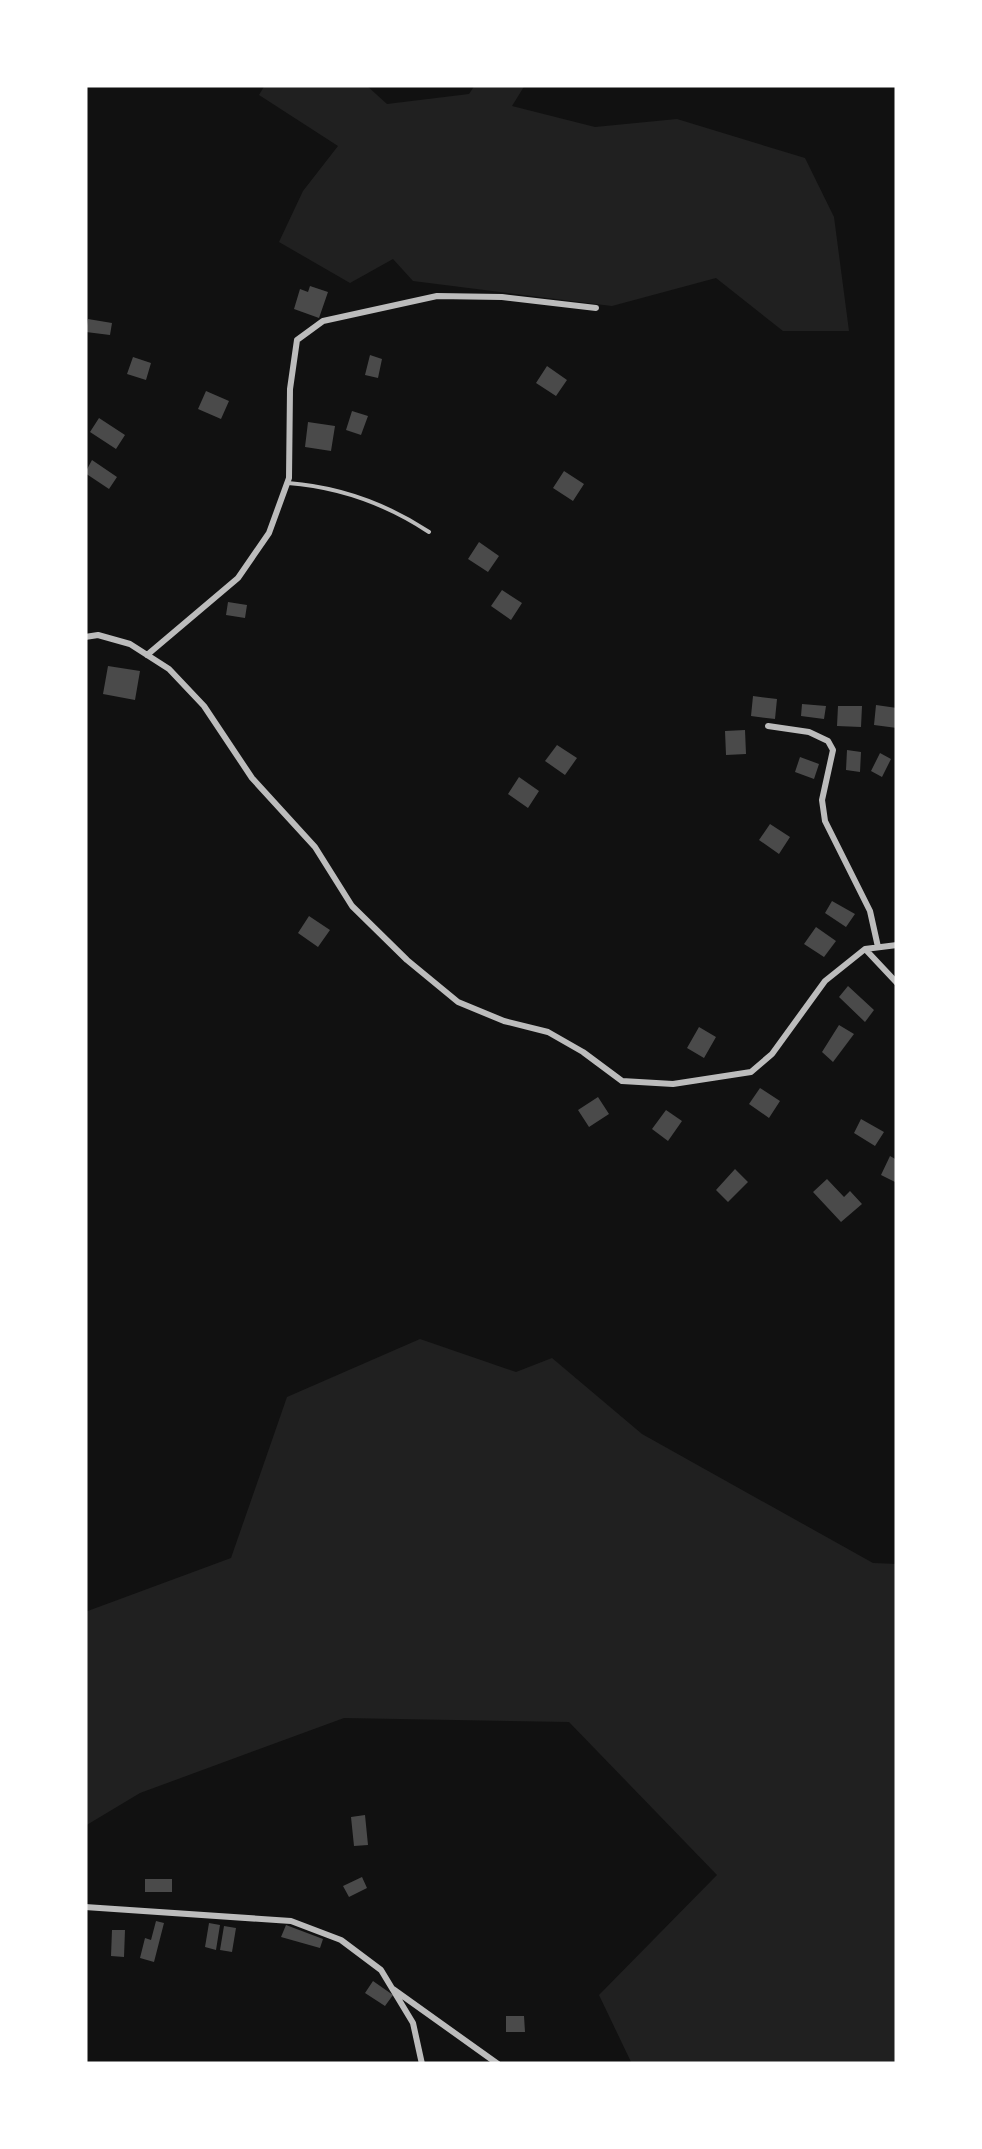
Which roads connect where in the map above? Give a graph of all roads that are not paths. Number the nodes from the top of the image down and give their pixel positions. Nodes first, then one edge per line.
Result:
1 (596, 308) dead end
2 (288, 483) junction
3 (429, 532) dead end
4 (85, 638) edge
5 (147, 655) junction
6 (768, 726) dead end
7 (897, 945) edge
8 (878, 947) junction
9 (865, 949) junction
10 (897, 982) edge
11 (85, 1907) edge
12 (392, 1989) junction
13 (422, 2064) edge
14 (498, 2064) edge

1 - 2 street
2 - 3 lane
2 - 5 street
4 - 5 street
5 - 9 street
6 - 8 street
7 - 8 street
8 - 9 street
9 - 10 street
11 - 12 street
12 - 13 street
12 - 14 street

